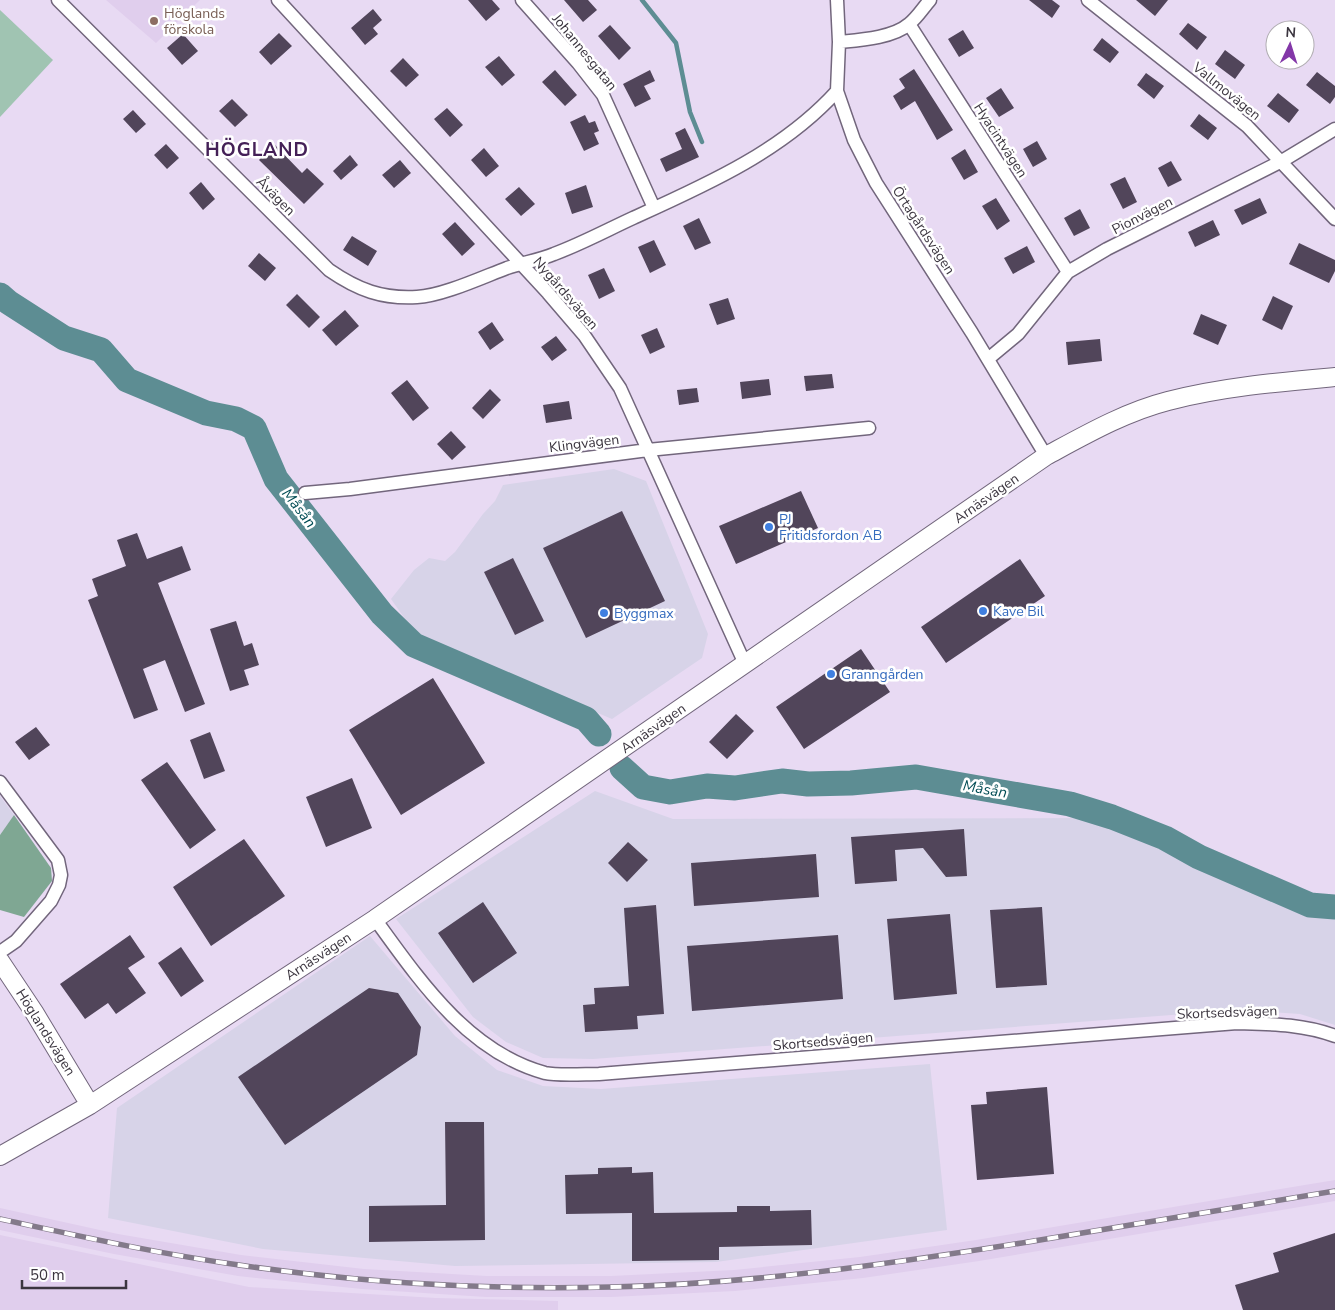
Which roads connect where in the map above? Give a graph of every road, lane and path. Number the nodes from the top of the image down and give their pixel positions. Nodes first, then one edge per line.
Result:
1 (58, 0) edge
2 (278, 0) edge
3 (522, 0) edge
4 (837, 0) edge
5 (930, 0) edge
6 (1088, 0) edge
7 (909, 24) junction
8 (839, 42) junction
9 (837, 92) junction
10 (1335, 130) edge
11 (1282, 161) junction
12 (654, 208) junction
13 (1335, 219) edge
14 (520, 264) junction
15 (1068, 272) junction
16 (988, 359) junction
17 (1335, 377) edge
18 (869, 428) dead end
19 (648, 450) junction
20 (1046, 456) junction
21 (305, 493) dead end
22 (745, 664) junction
23 (0, 782) edge
24 (375, 919) junction
25 (0, 952) edge
26 (0, 961) edge
27 (1335, 1036) edge
28 (90, 1106) junction
29 (0, 1156) edge

1 - 14 street, Åvägen
2 - 14 street, Nygårdsvägen
3 - 12 street, Johannesgatan
4 - 8 street, Örtagårdsvägen
5 - 7 street
6 - 11 street, Vallmovägen
7 - 8 street
7 - 15 street, Hyacintvägen
8 - 9 street, Örtagårdsvägen
9 - 12 street
9 - 16 street, Örtagårdsvägen
10 - 11 street, Pionvägen
11 - 13 street, Vallmovägen
11 - 15 street, Pionvägen
12 - 14 street
14 - 19 street, Nygårdsvägen
15 - 16 street, Pionvägen
16 - 20 street, Örtagårdsvägen
17 - 20 street, Arnäsvägen
18 - 19 street, Klingvägen
19 - 21 street, Klingvägen
19 - 22 street, Nygårdsvägen
20 - 22 street, Arnäsvägen
22 - 24 street, Arnäsvägen
23 - 25 street
24 - 27 street, Skortsedsvägen
24 - 28 street, Arnäsvägen
26 - 28 street, Höglandsvägen
28 - 29 street, Arnäsvägen

